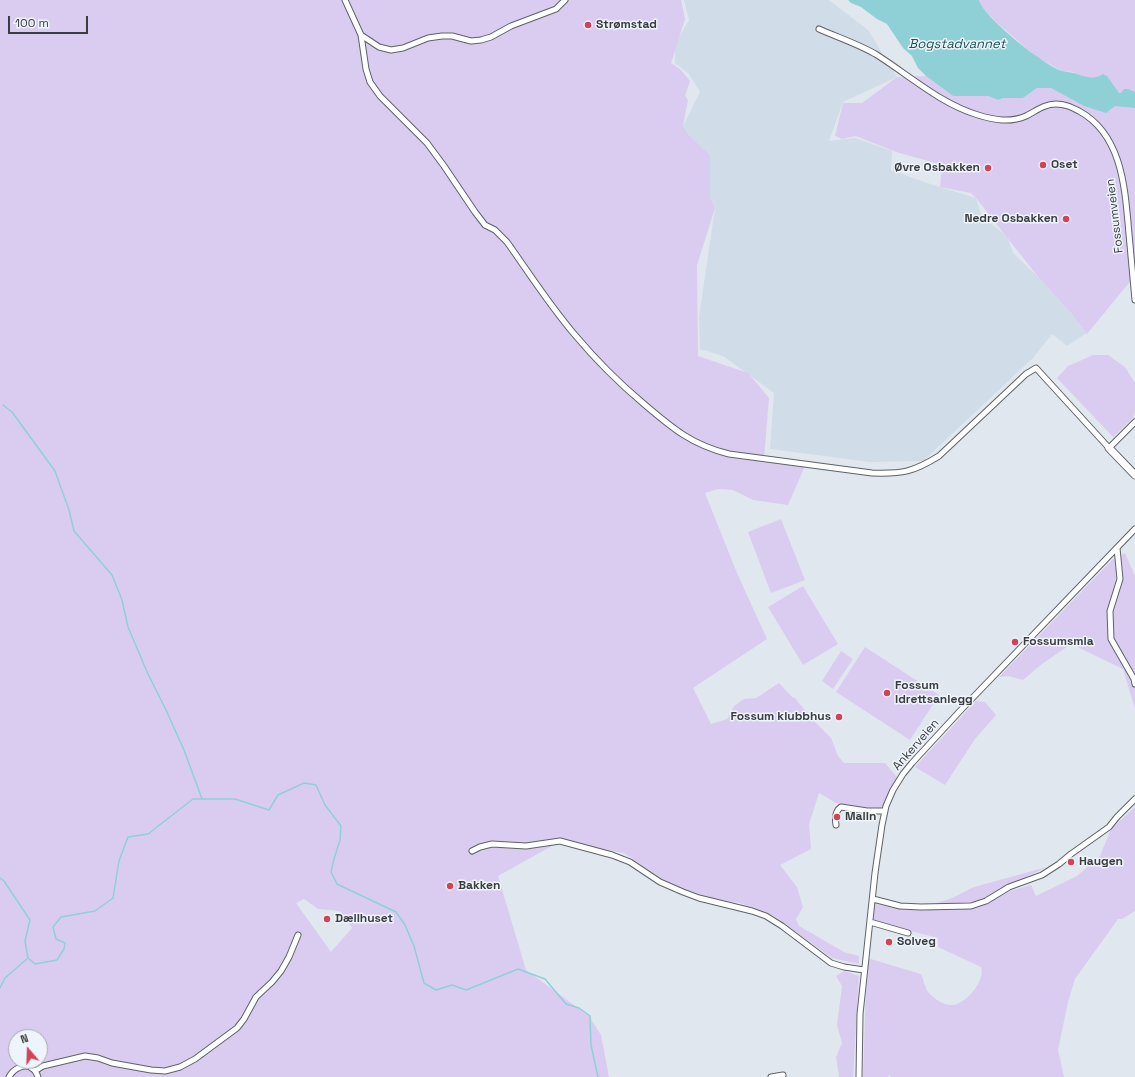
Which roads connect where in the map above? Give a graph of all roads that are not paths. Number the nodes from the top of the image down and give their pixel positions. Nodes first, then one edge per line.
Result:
1 (345, 0) edge
2 (565, 0) edge
3 (819, 29) dead end
4 (361, 35) junction
5 (1135, 300) edge
6 (1135, 422) edge
7 (1109, 448) junction
8 (1135, 475) edge
9 (1135, 529) edge
10 (1117, 548) junction
11 (1135, 684) edge
12 (1135, 799) edge
13 (885, 811) junction
14 (836, 825) dead end
15 (472, 851) dead end
16 (873, 899) junction
17 (870, 922) junction
18 (908, 933) dead end
19 (298, 935) dead end
20 (864, 970) junction
21 (34, 1070) junction
22 (783, 1076) dead end
23 (9, 1077) edge
24 (38, 1077) edge
25 (771, 1077) edge
26 (859, 1077) edge

1 - 4 street
2 - 4 street
3 - 5 street, Fossumveien
4 - 7 street
6 - 7 street
7 - 8 street
9 - 10 street, Ankerveien
10 - 11 street
10 - 13 street, Ankerveien
12 - 16 street
13 - 14 street
13 - 16 street, Ankerveien
15 - 20 street
16 - 17 street, Ankerveien
17 - 18 street
17 - 20 street, Ankerveien
19 - 21 street
20 - 26 street, Ankerveien
21 - 23 street
21 - 24 street
22 - 25 street

